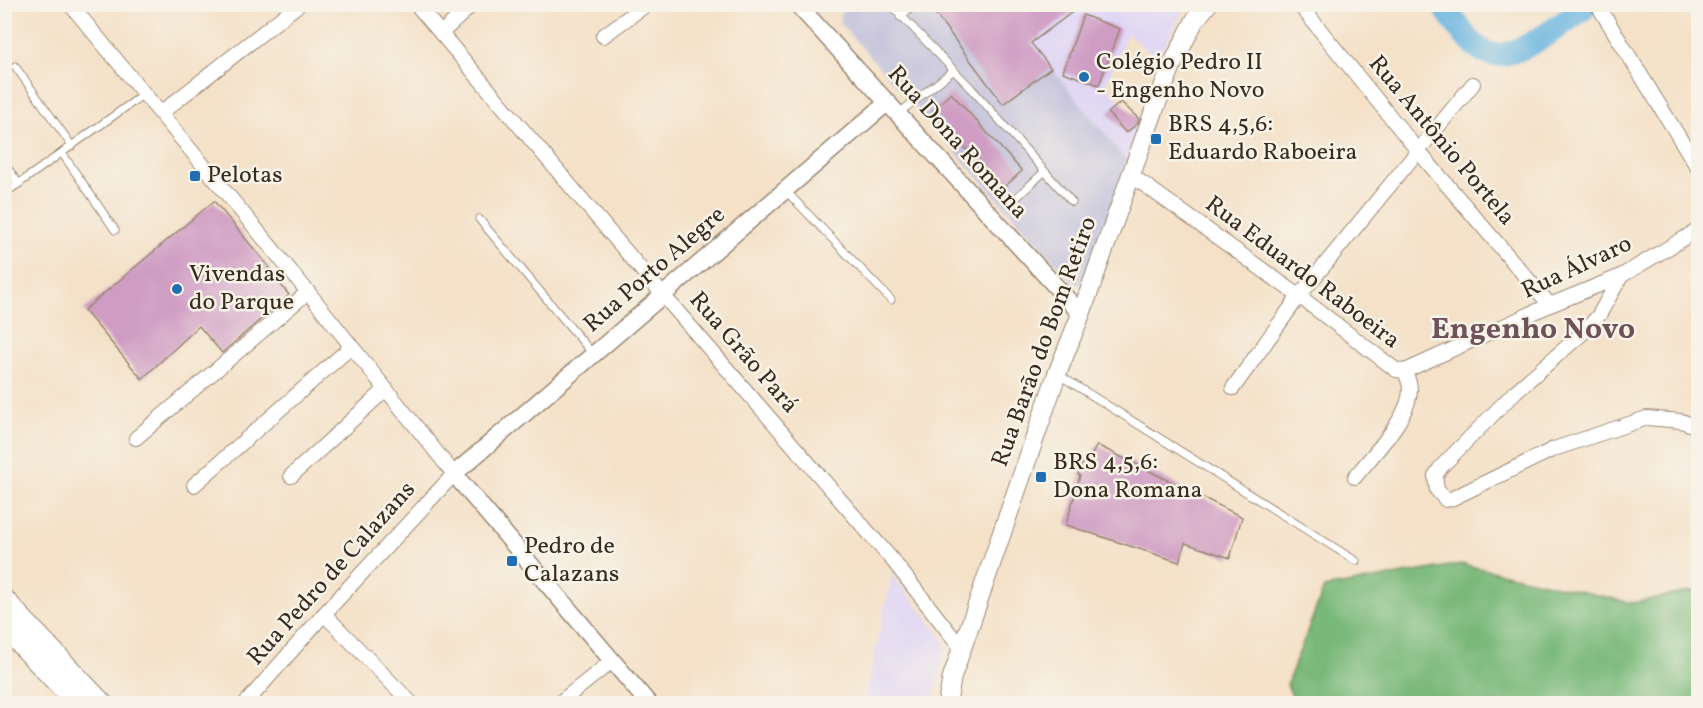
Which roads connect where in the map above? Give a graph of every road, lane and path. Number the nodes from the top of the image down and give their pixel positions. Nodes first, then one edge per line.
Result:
1 (70, 4) edge
2 (299, 4) edge
3 (416, 4) edge
4 (473, 4) edge
5 (647, 4) edge
6 (890, 4) edge
7 (916, 4) edge
8 (1208, 4) edge
9 (1299, 4) edge
10 (1597, 4) edge
11 (805, 7) edge
12 (900, 17) junction
13 (441, 33) junction
14 (603, 36) dead end
15 (15, 66) dead end
16 (954, 70) junction
17 (1473, 84) dead end
18 (144, 94) junction
19 (893, 108) junction
20 (161, 113) junction
21 (72, 146) junction
22 (1418, 151) junction
23 (62, 153) junction
24 (4, 163) edge
25 (1698, 168) edge
26 (1044, 172) junction
27 (1131, 175) junction
28 (19, 184) junction
29 (785, 190) junction
30 (4, 194) edge
31 (1014, 200) dead end
32 (1072, 202) dead end
33 (479, 219) dead end
34 (115, 230) dead end
35 (1698, 230) edge
36 (1621, 276) junction
37 (308, 292) junction
38 (663, 295) junction
39 (1299, 296) junction
40 (891, 300) dead end
41 (1550, 305) junction
42 (1081, 314) junction
43 (351, 347) junction
44 (593, 354) junction
45 (1406, 371) junction
46 (1057, 374) junction
47 (1233, 388) dead end
48 (386, 389) junction
49 (1698, 427) edge
50 (136, 438) dead end
51 (453, 474) junction
52 (291, 476) dead end
53 (1355, 477) dead end
54 (194, 485) dead end
55 (1356, 561) dead end
56 (4, 600) edge
57 (324, 614) junction
58 (4, 626) edge
59 (962, 649) junction
60 (612, 661) junction
61 (78, 704) edge
62 (102, 704) edge
63 (245, 704) edge
64 (412, 704) edge
65 (558, 704) edge
66 (649, 704) edge
67 (946, 704) edge

1 - 18 street
2 - 20 street
3 - 13 street, Rua Grão Pará
4 - 13 street
5 - 14 street
6 - 12 lane
7 - 12 lane
8 - 27 main road, Rua Barão do Bom Retiro
9 - 22 street, Rua Antônio Portela
10 - 25 street
11 - 19 street, Rua Dona Romana
12 - 16 lane
13 - 38 street, Rua Grão Pará
15 - 21 lane
16 - 19 lane
16 - 26 lane
17 - 22 street
18 - 20 street
18 - 21 lane
19 - 29 street, Rua Porto Alegre
19 - 42 street, Rua Dona Romana
20 - 37 street
21 - 23 lane
22 - 39 street
22 - 41 street, Rua Antônio Portela
23 - 28 lane
23 - 34 lane
24 - 28 lane
26 - 31 lane
26 - 32 lane
27 - 39 street, Rua Eduardo Raboeira
27 - 42 main road, Rua Barão do Bom Retiro
28 - 30 lane
29 - 38 street, Rua Porto Alegre
29 - 40 lane
33 - 44 lane
35 - 36 street, Rua Álvaro
36 - 41 street, Rua Álvaro
36 - 49 street
37 - 43 street
37 - 50 street
38 - 44 street, Rua Porto Alegre
38 - 59 street, Rua Grão Pará
39 - 45 street, Rua Eduardo Raboeira
39 - 47 street
41 - 45 street, Rua Álvaro
42 - 46 main road, Rua Barão do Bom Retiro
43 - 48 street
43 - 54 street
44 - 51 street, Rua Porto Alegre
45 - 53 street, Rua Eduardo Raboeira
46 - 55 lane
46 - 59 main road, Rua Barão do Bom Retiro
48 - 51 street
48 - 52 street
51 - 57 street, Rua Pedro de Calazans
51 - 60 street
56 - 62 main road
57 - 63 street, Rua Pedro de Calazans
57 - 64 street
58 - 61 main road
59 - 67 main road, Rua Barão do Bom Retiro
60 - 65 street
60 - 66 street

